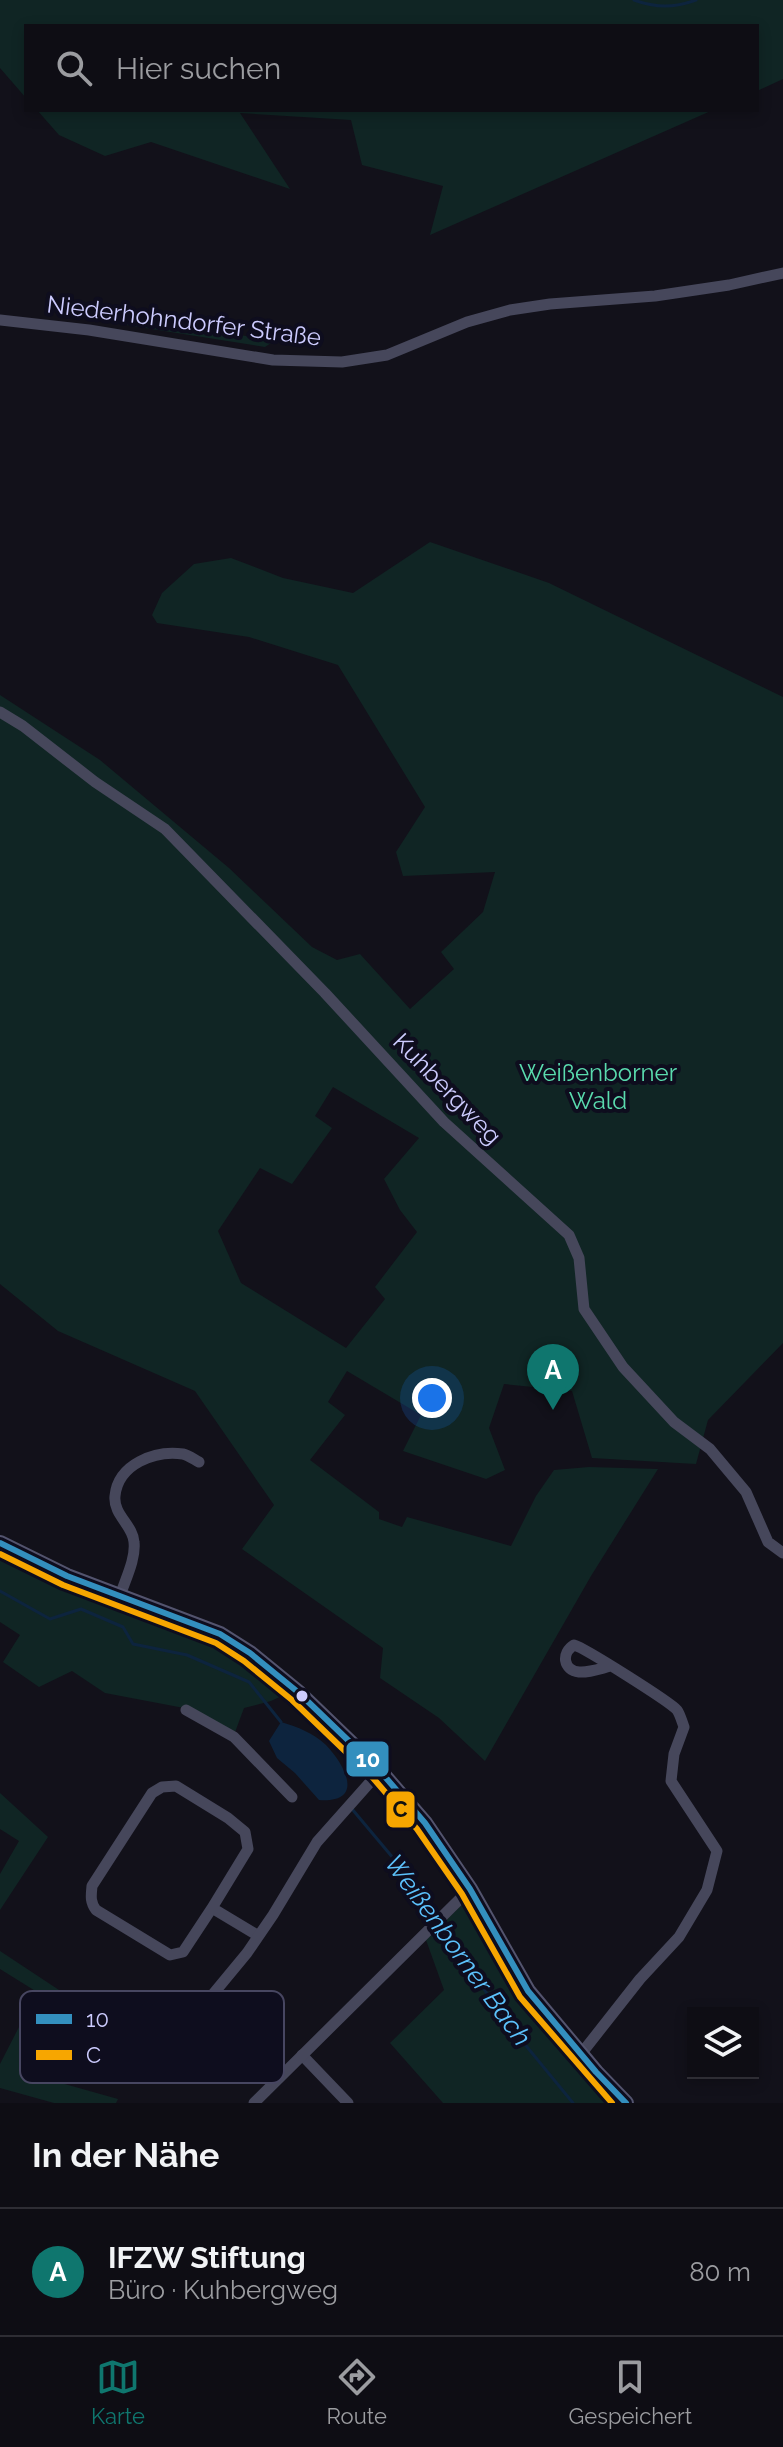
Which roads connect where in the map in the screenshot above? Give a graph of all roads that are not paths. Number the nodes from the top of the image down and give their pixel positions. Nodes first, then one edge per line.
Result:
1 (783, 273) edge
2 (0, 320) edge
3 (0, 712) edge
4 (199, 1462) dead end
5 (0, 1543) edge
6 (783, 1553) edge
7 (120, 1596) junction
8 (611, 1666) dead end
9 (186, 1710) dead end
10 (380, 1771) junction
11 (292, 1797) dead end
12 (470, 1889) junction
13 (212, 1908) junction
14 (257, 1935) junction
15 (216, 1991) edge
16 (581, 2054) junction
17 (302, 2055) junction
18 (284, 2073) edge
19 (274, 2083) edge
20 (254, 2103) edge
21 (348, 2103) edge
22 (626, 2103) edge

1 - 2 street, Niederhohndorfer Straße
3 - 6 street, Kuhbergweg
4 - 7 street
5 - 7 main road
7 - 10 main road
8 - 16 street
9 - 11 street
10 - 12 main road
10 - 14 street
12 - 16 main road
12 - 17 street
13 - 13 street
13 - 14 street
14 - 15 street
16 - 22 main road
17 - 18 street
17 - 21 street
19 - 20 street

